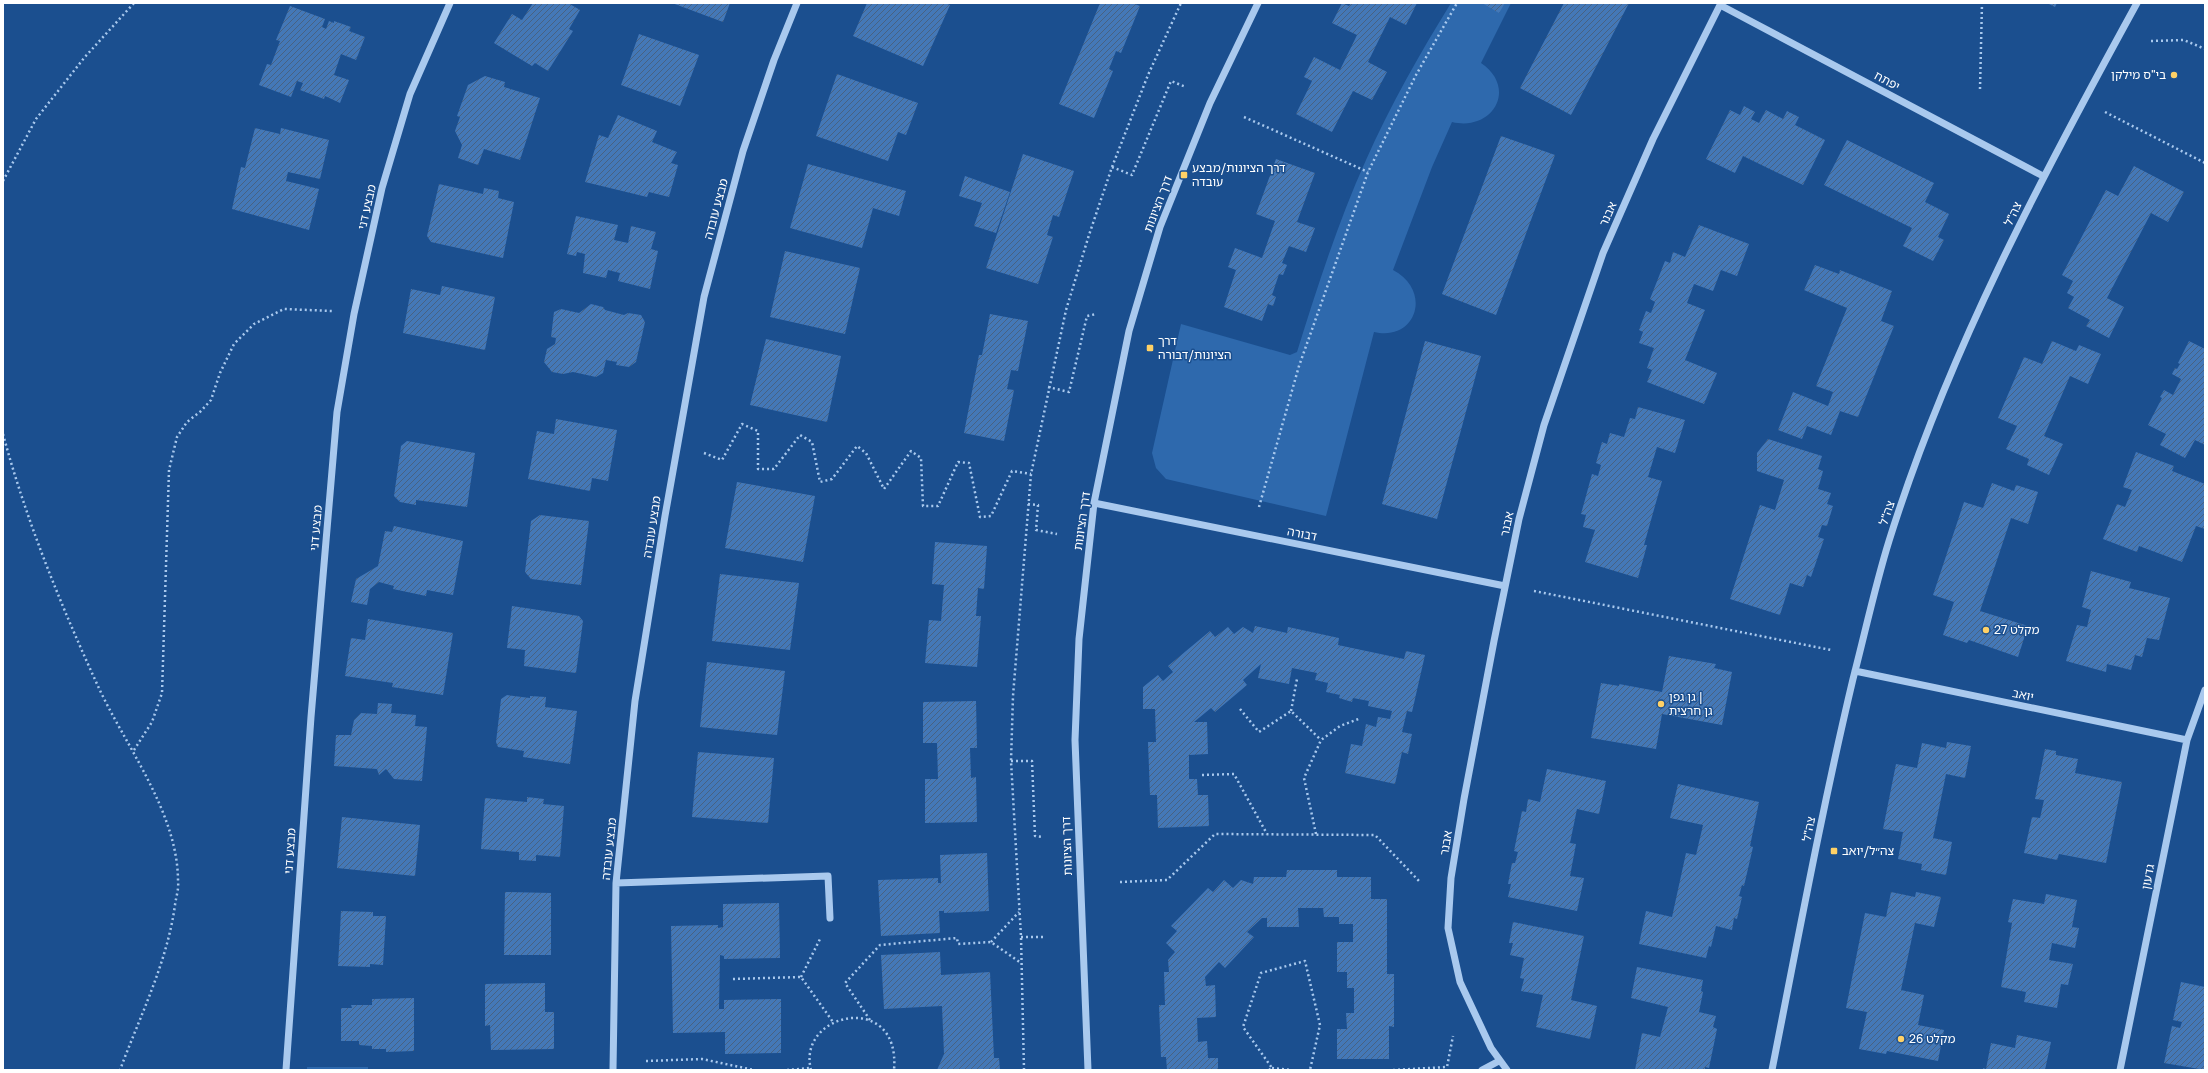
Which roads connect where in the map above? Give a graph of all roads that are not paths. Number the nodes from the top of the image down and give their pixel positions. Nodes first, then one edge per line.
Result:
1 (450, 3) edge
2 (797, 3) edge
3 (1258, 3) edge
4 (2136, 3) edge
5 (1721, 4) edge
6 (2043, 176) junction
7 (1094, 502) junction
8 (1506, 586) junction
9 (1856, 671) junction
10 (2205, 690) edge
11 (2187, 740) junction
12 (616, 883) junction
13 (830, 918) road end
14 (1499, 1061) junction
15 (286, 1070) edge
16 (613, 1070) edge
17 (1088, 1070) edge
18 (1482, 1070) edge
19 (1507, 1070) edge
20 (1772, 1070) edge
21 (2120, 1070) edge

1 - 15 street, מבצע דני
2 - 12 street, מבצע עובדה
3 - 7 street, דרך הציונות
4 - 6 street, צה"ל
5 - 6 street, יפתח
5 - 8 street, אבנר
6 - 9 street, צה"ל
7 - 8 street, דבורה
7 - 17 street, דרך הציונות
8 - 14 street, אבנר
9 - 11 street, יואב
9 - 20 street, צה"ל
10 - 11 street, גדעון
11 - 21 street, גדעון
12 - 13 street
12 - 16 street, מבצע עובדה
14 - 18 street
14 - 19 street, אבנר

